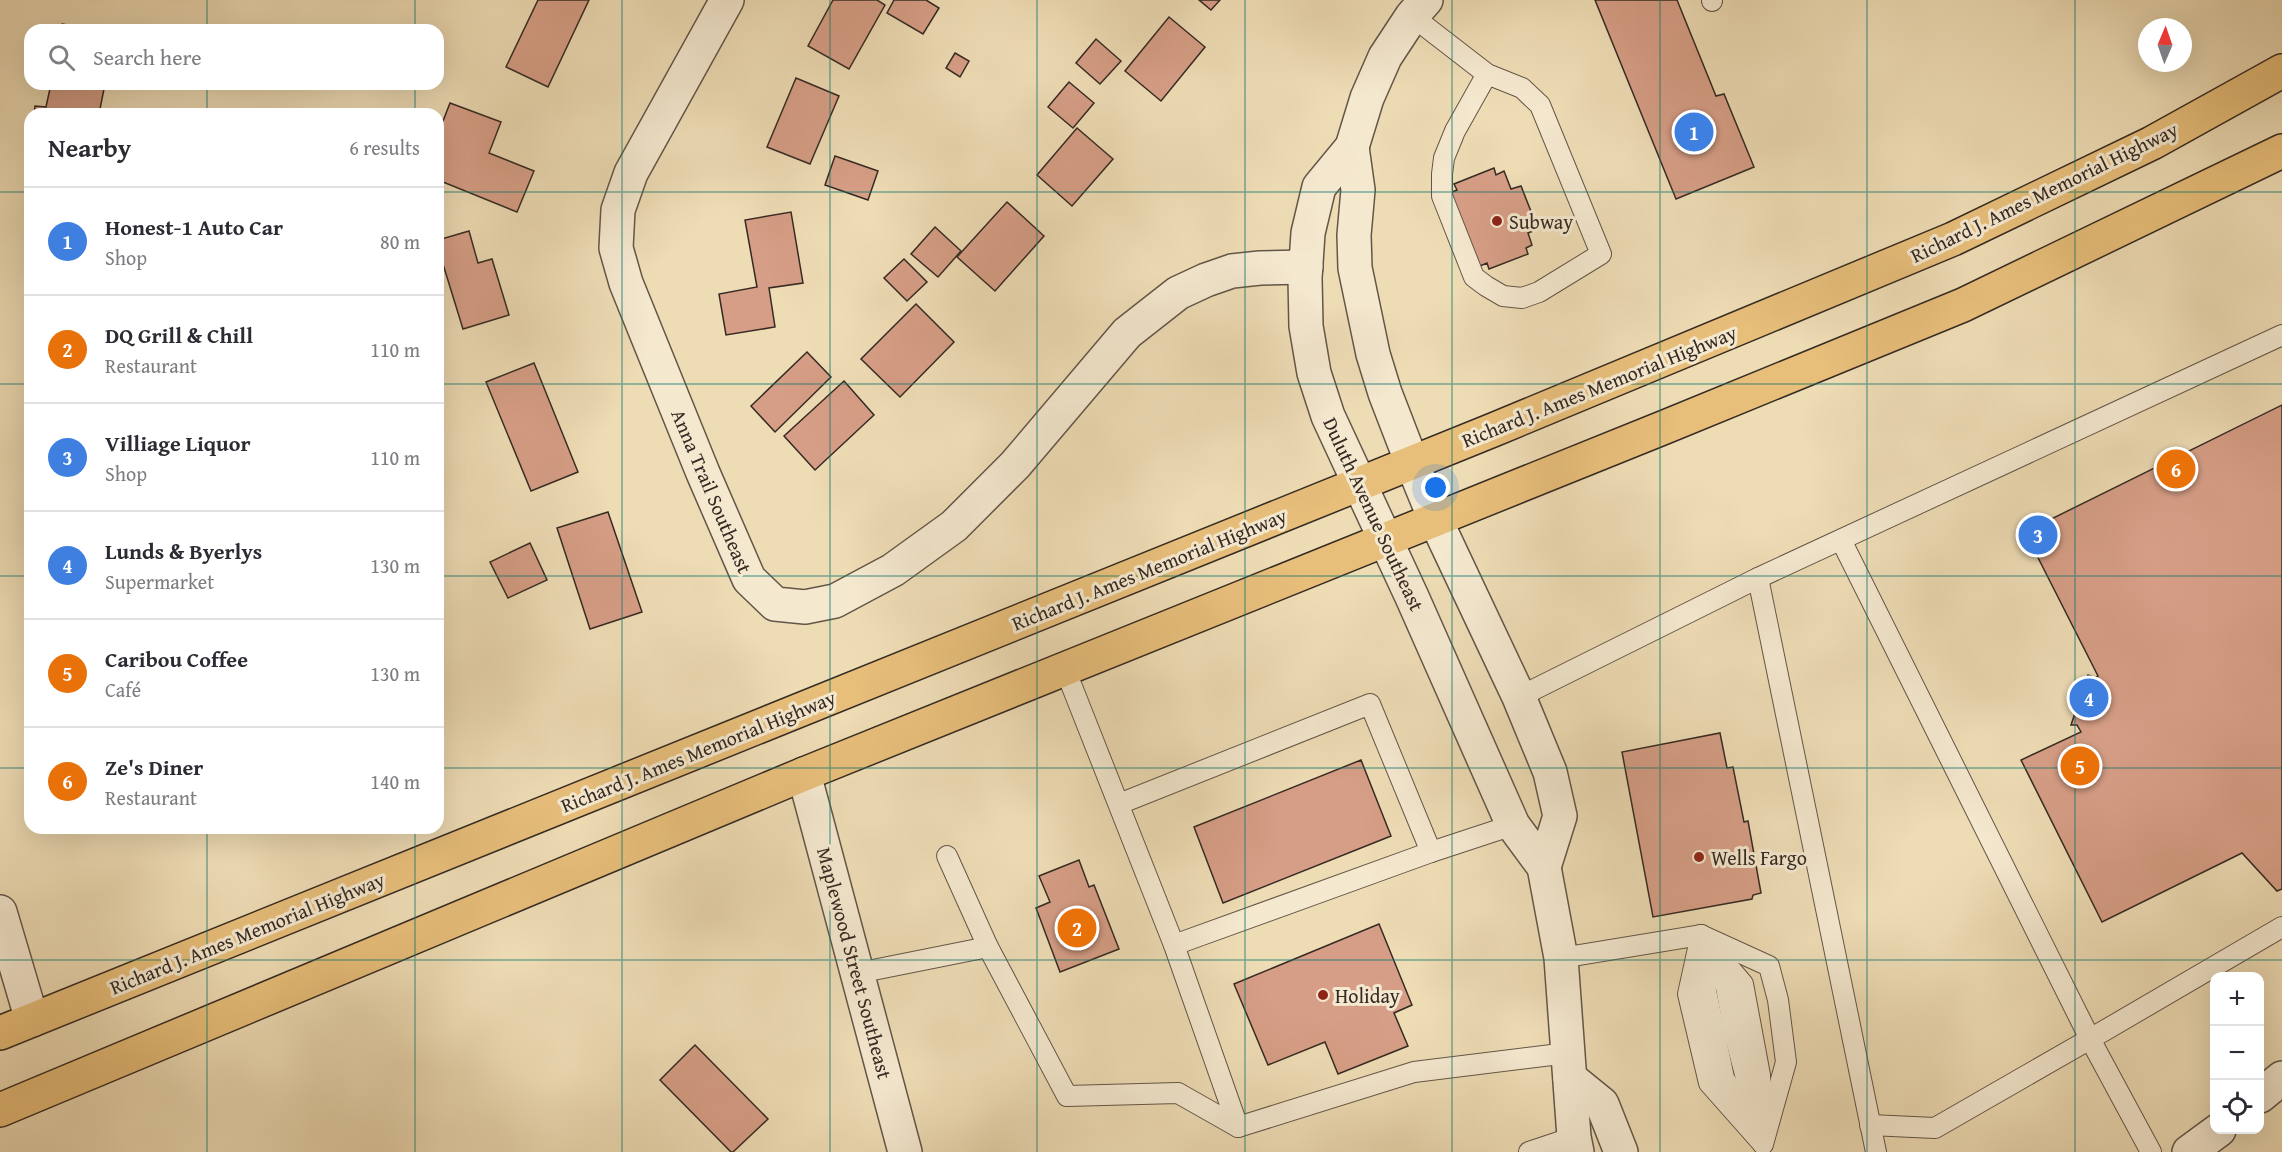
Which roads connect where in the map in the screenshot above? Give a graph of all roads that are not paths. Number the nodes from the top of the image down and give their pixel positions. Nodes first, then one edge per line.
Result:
1 (727, 0) edge
2 (1419, 8) edge
3 (2282, 72) edge
4 (1487, 74) junction
5 (1352, 147) junction
6 (2282, 151) edge
7 (1306, 267) junction
8 (2282, 335) edge
9 (1412, 463) junction
10 (1359, 484) junction
11 (1435, 519) junction
12 (1384, 539) junction
13 (1841, 540) junction
14 (1758, 578) junction
15 (1065, 669) junction
16 (1519, 697) junction
17 (804, 774) junction
18 (1119, 804) junction
19 (1513, 825) junction
20 (1431, 852) junction
21 (947, 856) dead end
22 (1544, 867) junction
23 (0, 912) edge
24 (2282, 927) edge
25 (1701, 935) junction
26 (1174, 945) junction
27 (988, 947) junction
28 (1561, 958) junction
29 (858, 973) junction
30 (32, 1020) junction
31 (0, 1033) edge
32 (2091, 1039) junction
33 (1569, 1065) junction
34 (2282, 1078) edge
35 (2264, 1092) edge
36 (0, 1110) edge
37 (1870, 1125) junction
38 (1238, 1127) junction
39 (2213, 1134) edge
40 (1576, 1145) edge
41 (1766, 1148) edge
42 (904, 1152) edge
43 (1529, 1152) edge
44 (1621, 1152) edge
45 (1876, 1152) edge
46 (2151, 1152) edge
47 (2189, 1152) edge

1 - 7 street, Anna Trail Southeast
2 - 4 lane
2 - 5 street, Duluth Avenue Southeast
3 - 9 main road, Richard J. Ames Memorial Highway
4 - 4 lane
5 - 7 street, Duluth Avenue Southeast
5 - 9 street, Duluth Avenue Southeast
6 - 11 main road
7 - 10 street, Duluth Avenue Southeast
8 - 13 lane
9 - 10 main road, Richard J. Ames Memorial Highway
9 - 11 street, Duluth Avenue Southeast
10 - 12 street, Duluth Avenue Southeast
10 - 30 main road, Richard J. Ames Memorial Highway
11 - 12 main road
11 - 16 street, Duluth Avenue Southeast
12 - 15 main road
12 - 19 street, Duluth Avenue Southeast
13 - 14 lane
13 - 32 lane
14 - 16 lane
14 - 37 lane
15 - 17 main road
15 - 18 lane
16 - 22 street, Duluth Avenue Southeast
17 - 29 street, Maplewood Street Southeast
17 - 36 main road
18 - 20 lane
18 - 26 lane
19 - 20 lane
19 - 22 street, Duluth Avenue Southeast
20 - 26 lane
21 - 27 lane
22 - 28 street, Duluth Avenue Southeast
23 - 30 street
24 - 32 lane
25 - 28 lane
25 - 41 lane
25 - 41 lane
25 - 41 lane
26 - 38 lane
27 - 29 lane
27 - 38 lane
28 - 33 street, Duluth Avenue Southeast
29 - 42 street, Maplewood Street Southeast
30 - 31 main road, Richard J. Ames Memorial Highway
32 - 37 lane
32 - 46 lane
33 - 38 lane
33 - 40 street, Duluth Avenue Southeast
33 - 44 street
34 - 35 street
37 - 45 lane
39 - 47 street
40 - 43 lane

